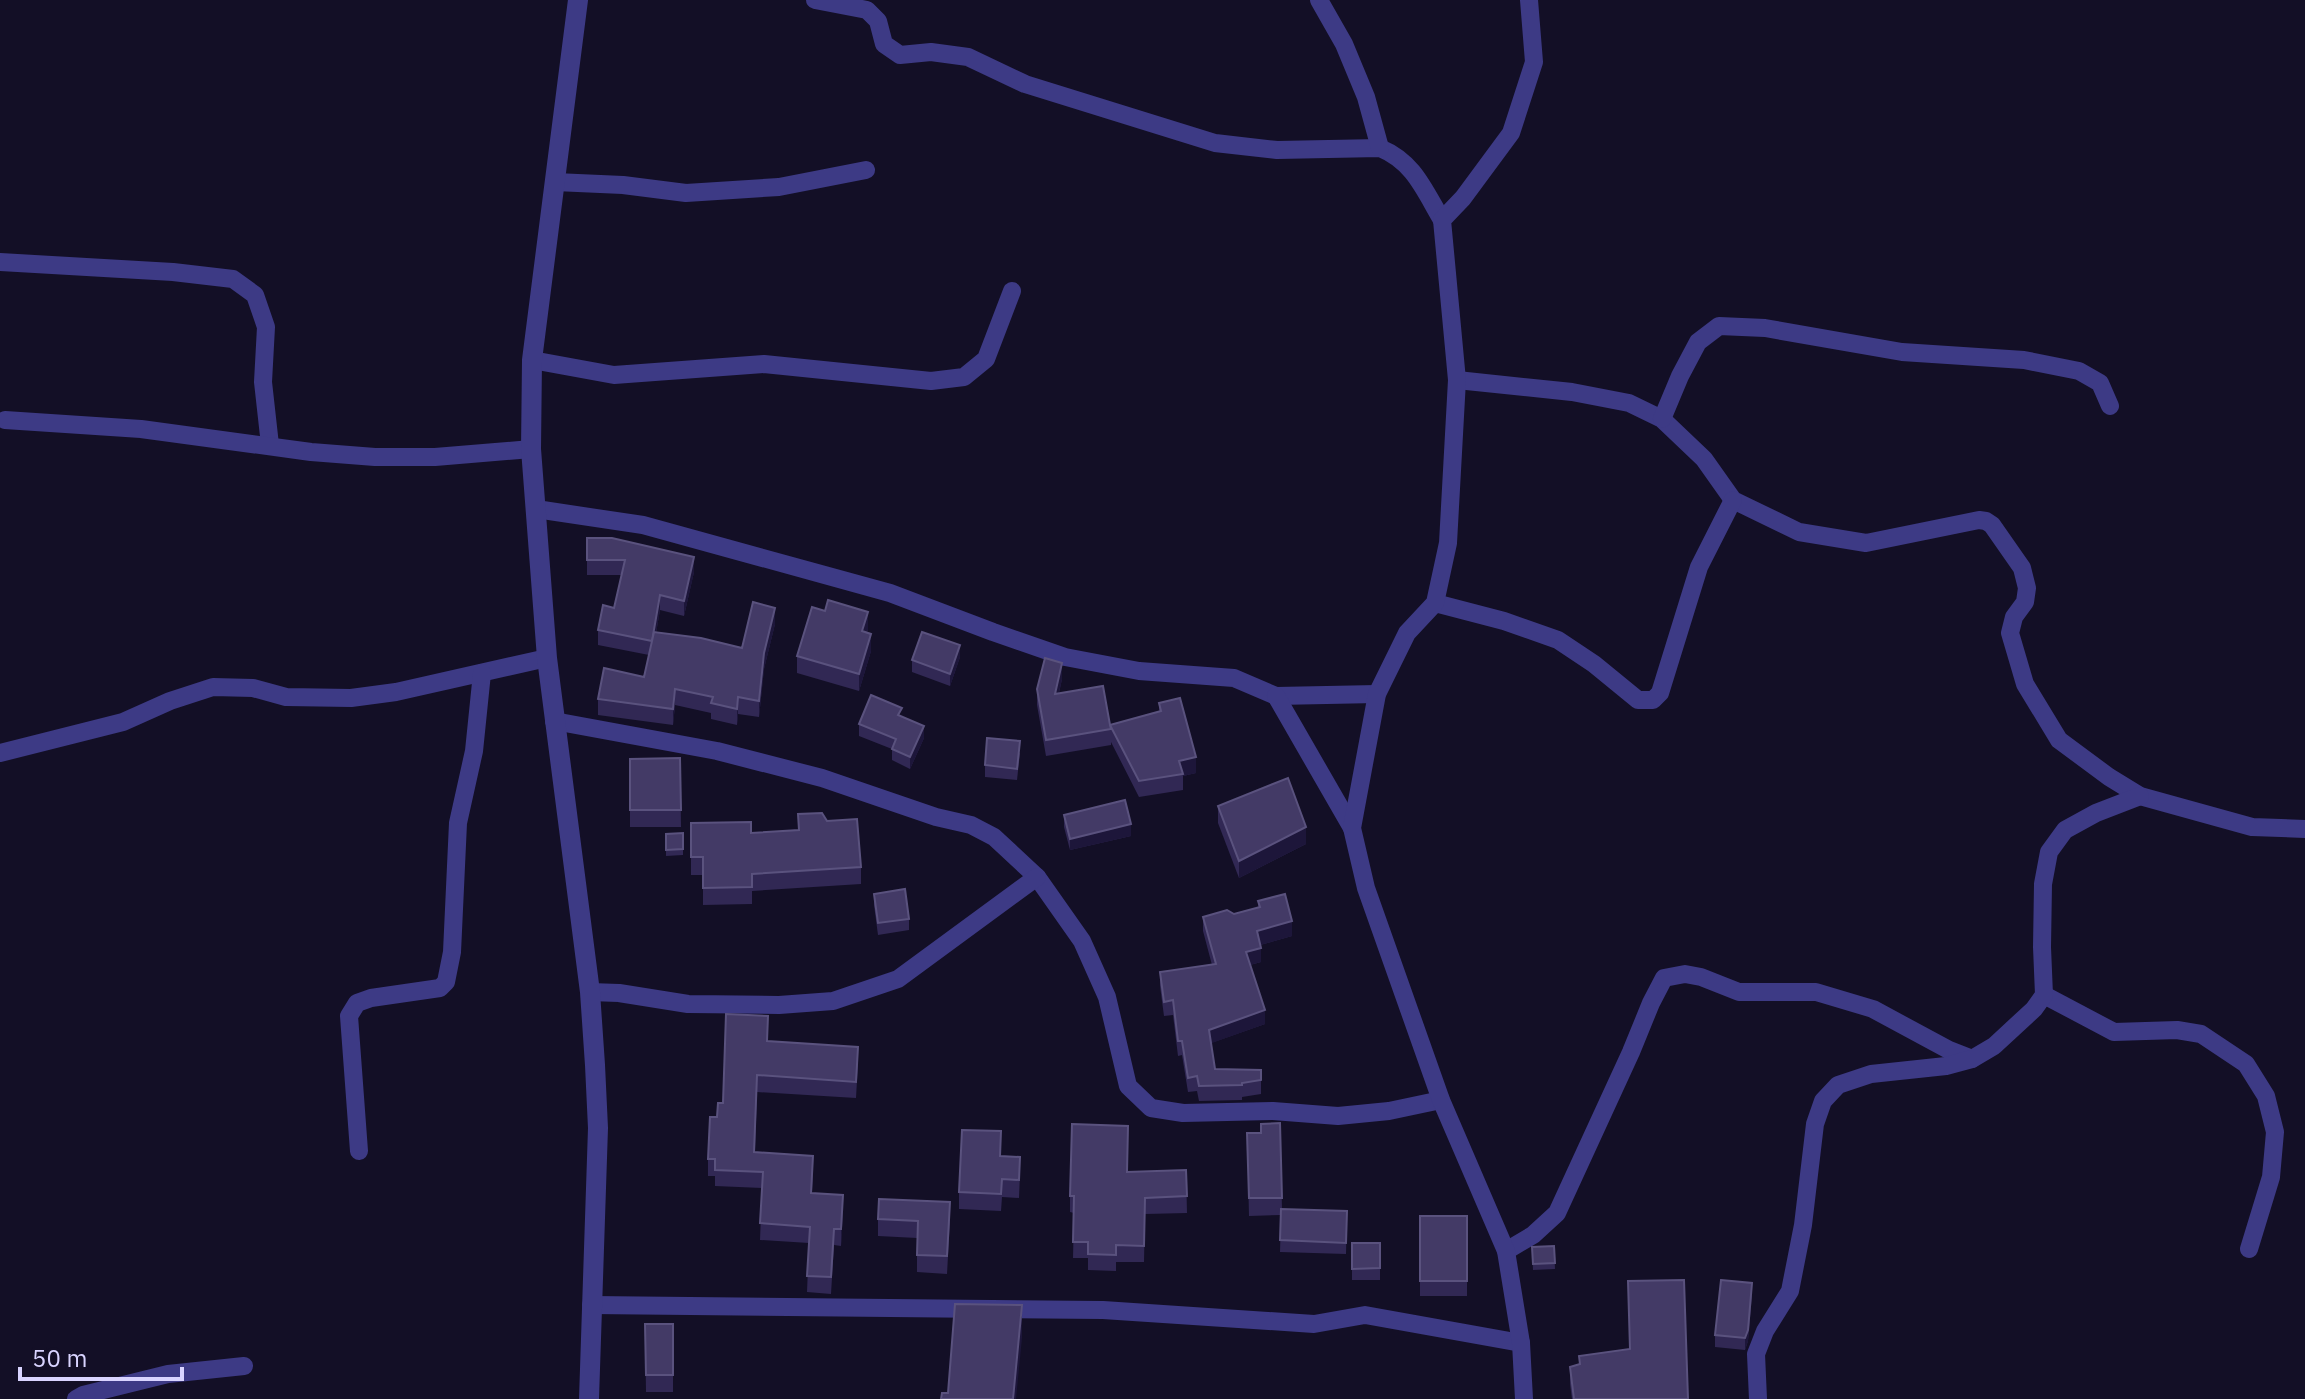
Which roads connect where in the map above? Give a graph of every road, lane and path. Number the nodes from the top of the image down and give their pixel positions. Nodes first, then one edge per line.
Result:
1 (578, 0) edge
2 (815, 0) edge
3 (1319, 0) edge
4 (1529, 0) edge
5 (1380, 148) junction
6 (866, 170) dead end
7 (555, 182) junction
8 (1442, 220) junction
9 (0, 262) edge
10 (1012, 291) dead end
11 (532, 360) junction
12 (1457, 380) junction
13 (2110, 406) dead end
14 (1662, 419) junction
15 (5, 420) dead end
16 (270, 445) junction
17 (531, 449) junction
18 (1733, 500) junction
19 (536, 509) junction
20 (1435, 603) junction
21 (547, 658) junction
22 (482, 673) junction
23 (1377, 694) junction
24 (1276, 696) junction
25 (554, 721) junction
26 (0, 753) edge
27 (2140, 796) junction
28 (1352, 828) junction
29 (2305, 829) edge
30 (1037, 877) junction
31 (590, 992) junction
32 (2044, 995) junction
33 (1972, 1059) junction
34 (1441, 1100) junction
35 (359, 1151) dead end
36 (2249, 1249) dead end
37 (1506, 1251) junction
38 (591, 1305) junction
39 (1521, 1343) junction
40 (244, 1366) dead end
41 (76, 1399) edge
42 (589, 1399) edge
43 (1524, 1399) edge
44 (1758, 1399) edge

1 - 7 street
2 - 5 street
3 - 5 street
4 - 8 street
5 - 8 street
6 - 7 street
7 - 11 street
8 - 12 street
9 - 16 street
10 - 11 street
11 - 17 street
12 - 14 street
12 - 20 street
13 - 14 street
14 - 18 street
15 - 16 street
16 - 17 street
17 - 19 street
18 - 20 street
18 - 27 street
19 - 21 street
19 - 24 street
20 - 23 street
21 - 22 street
21 - 25 street
22 - 26 street
22 - 35 street
23 - 24 street
23 - 28 street
24 - 28 street
25 - 30 street
25 - 31 street
27 - 29 street
27 - 32 street
28 - 34 street
30 - 31 street
30 - 34 street
31 - 38 street
32 - 33 street
32 - 36 street
33 - 37 street
33 - 44 street
34 - 37 street
37 - 39 street
38 - 39 street
38 - 42 street
39 - 43 street
40 - 41 street

